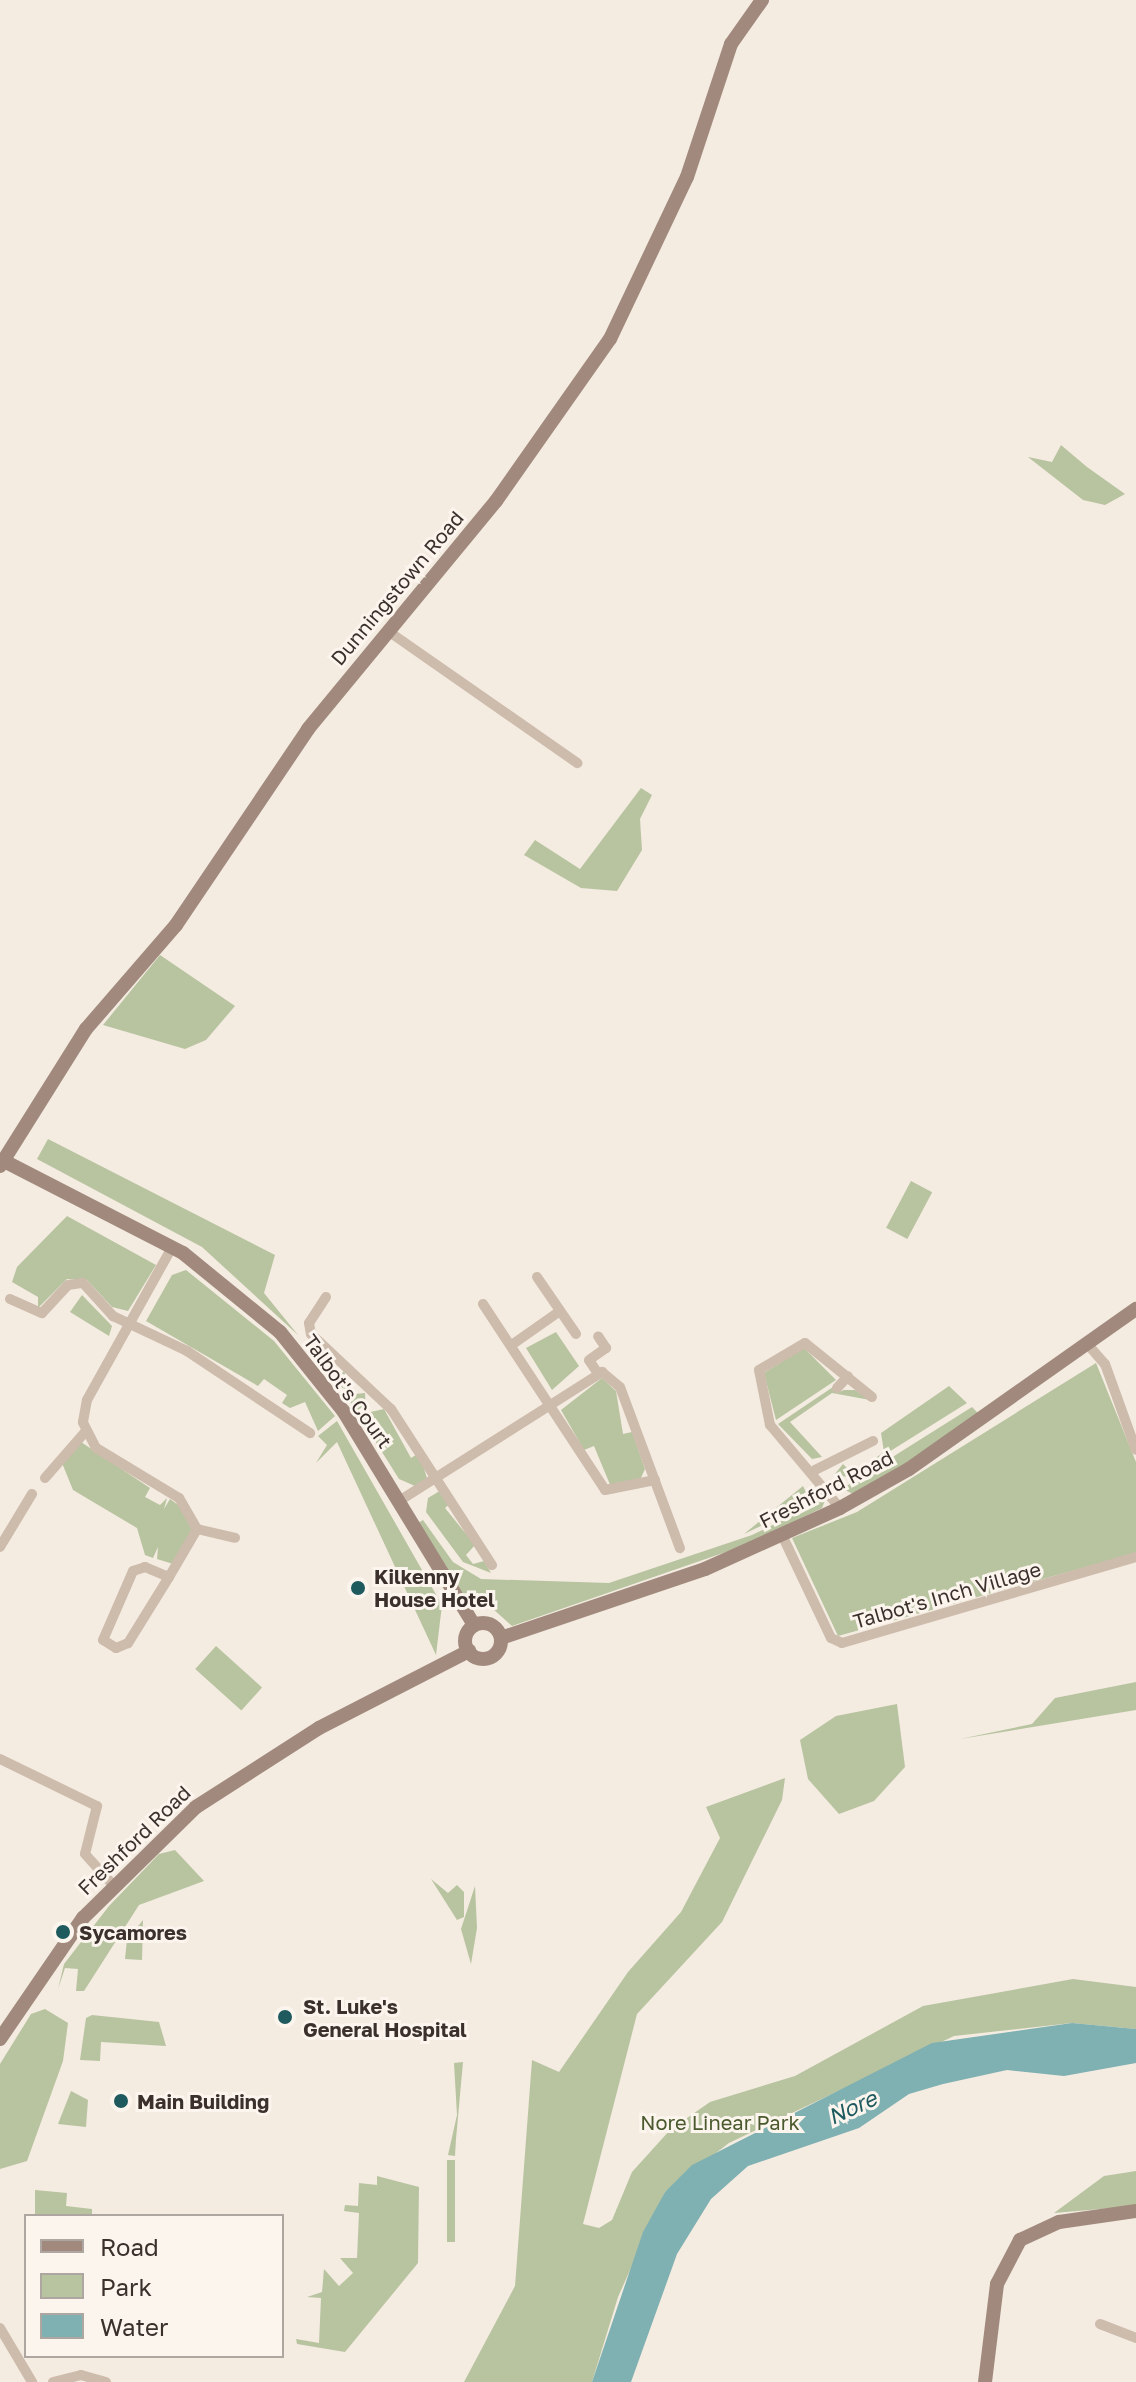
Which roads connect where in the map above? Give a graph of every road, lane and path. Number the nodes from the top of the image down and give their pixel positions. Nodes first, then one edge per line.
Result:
1 (762, 0) edge
2 (388, 631) junction
3 (577, 763) dead end
4 (1, 1162) edge
5 (172, 1247) junction
6 (537, 1277) dead end
7 (326, 1297) dead end
8 (10, 1299) dead end
9 (483, 1304) dead end
10 (1136, 1309) edge
11 (560, 1311) junction
12 (128, 1322) junction
13 (576, 1334) dead end
14 (598, 1336) dead end
15 (513, 1344) junction
16 (1090, 1347) junction
17 (597, 1372) junction
18 (848, 1376) junction
19 (837, 1388) dead end
20 (872, 1397) dead end
21 (552, 1405) junction
22 (86, 1431) junction
23 (310, 1433) dead end
24 (873, 1441) dead end
25 (1136, 1450) edge
26 (815, 1470) junction
27 (52, 1474) dead end
28 (440, 1477) junction
29 (655, 1480) junction
30 (32, 1494) dead end
31 (399, 1501) junction
32 (840, 1508) junction
33 (197, 1529) junction
34 (782, 1535) junction
35 (235, 1538) dead end
36 (0, 1547) edge
37 (680, 1548) dead end
38 (1136, 1557) edge
39 (492, 1565) dead end
40 (169, 1577) junction
41 (474, 1625) junction
42 (501, 1638) junction
43 (469, 1651) junction
44 (0, 1759) edge
45 (113, 1885) junction
46 (0, 2039) edge
47 (1136, 2211) edge
48 (1100, 2324) dead end
49 (0, 2328) edge
50 (1136, 2338) edge
51 (32, 2382) edge
52 (53, 2382) edge
53 (106, 2382) edge
54 (985, 2382) edge

1 - 2 street, Dunningstown Road
2 - 3 street
2 - 4 street, Dunningstown Road
4 - 5 street, Talbot's Court
5 - 12 street
5 - 31 street, Talbot's Court
6 - 11 street
7 - 28 street
8 - 12 street
9 - 15 street
10 - 16 street, Freshford Road
11 - 13 street
11 - 15 street
12 - 22 street
12 - 23 street
14 - 17 street
15 - 21 street
16 - 25 street
16 - 32 street, Freshford Road
17 - 21 street
17 - 29 street
18 - 19 street
18 - 20 street
18 - 26 street
21 - 28 street
21 - 29 street
22 - 27 street
22 - 33 street
24 - 26 street
26 - 32 street
28 - 31 street
28 - 39 street
29 - 37 street
30 - 36 street
31 - 41 street, Talbot's Court
32 - 34 street, Freshford Road
33 - 35 street
33 - 40 street
34 - 38 street, Talbot's Inch Village
34 - 42 street, Freshford Road
40 - 40 street
41 - 42 street
41 - 43 street
42 - 43 street, Freshford Road
43 - 45 street, Freshford Road
44 - 45 street
45 - 46 street, Freshford Road
47 - 54 street
48 - 50 street
49 - 51 street
52 - 53 street

